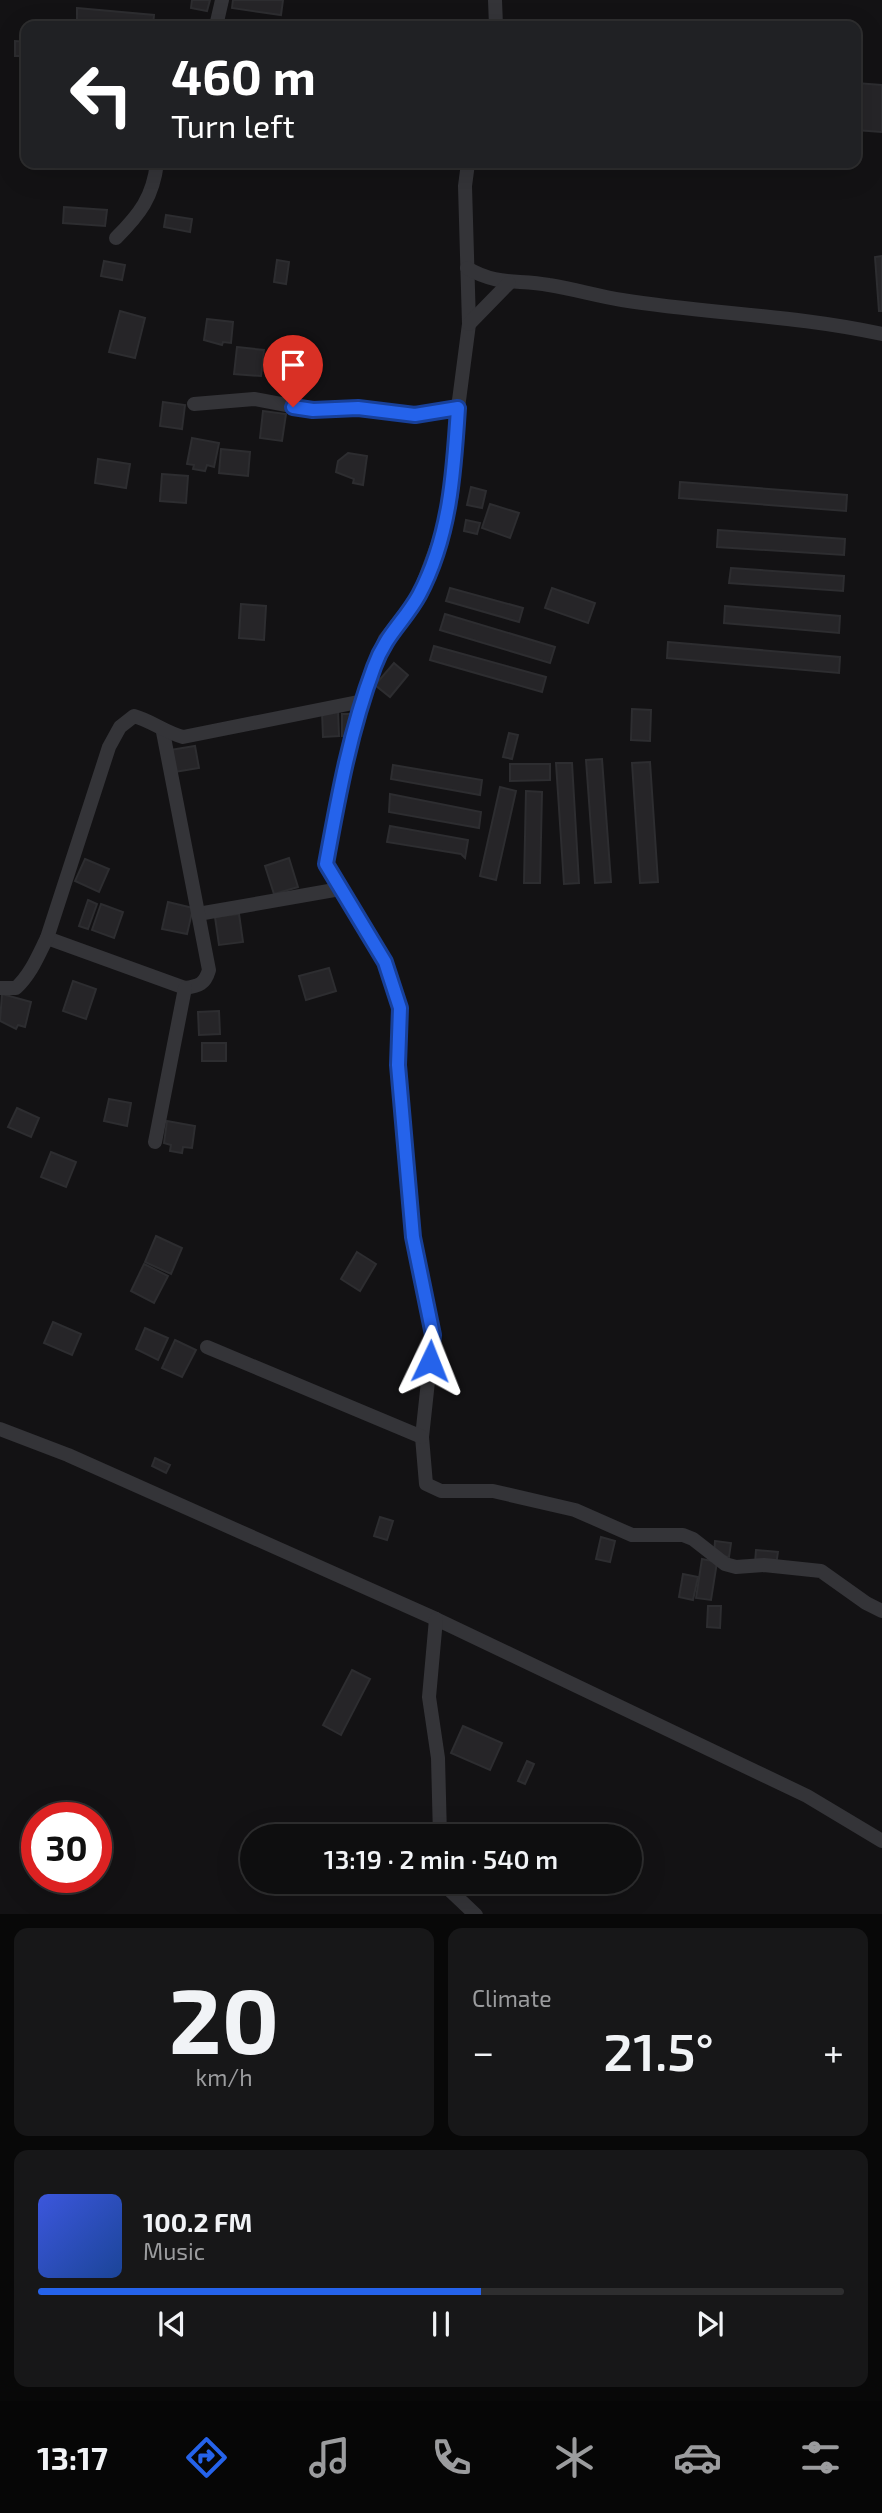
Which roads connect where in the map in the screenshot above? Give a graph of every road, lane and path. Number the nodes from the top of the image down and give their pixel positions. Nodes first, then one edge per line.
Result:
1 (222, 0) edge
2 (495, 0) edge
3 (217, 21) edge
4 (496, 21) edge
5 (156, 168) edge
6 (467, 168) edge
7 (116, 238) dead end
8 (467, 268) junction
9 (509, 284) junction
10 (469, 324) junction
11 (882, 334) edge
12 (194, 404) dead end
13 (458, 408) junction
14 (363, 701) junction
15 (163, 732) junction
16 (340, 888) junction
17 (198, 914) junction
18 (47, 937) junction
19 (0, 988) edge
20 (185, 988) junction
21 (155, 1142) dead end
22 (207, 1347) dead end
23 (0, 1429) edge
24 (422, 1437) junction
25 (882, 1611) edge
26 (436, 1619) junction
27 (440, 1824) edge
28 (882, 1841) edge
29 (454, 1894) edge
30 (476, 1914) edge

1 - 3 street
2 - 4 street
5 - 7 street
6 - 8 street
8 - 9 street
8 - 10 street
9 - 10 street
9 - 11 street
10 - 13 street
12 - 13 street
13 - 14 street
14 - 15 street
14 - 16 street
15 - 17 street
15 - 18 street
16 - 17 street
16 - 24 street
17 - 20 street
18 - 19 street
18 - 20 street
20 - 21 street
22 - 24 street
23 - 26 street
24 - 25 street
26 - 27 street
26 - 28 street
29 - 30 street

